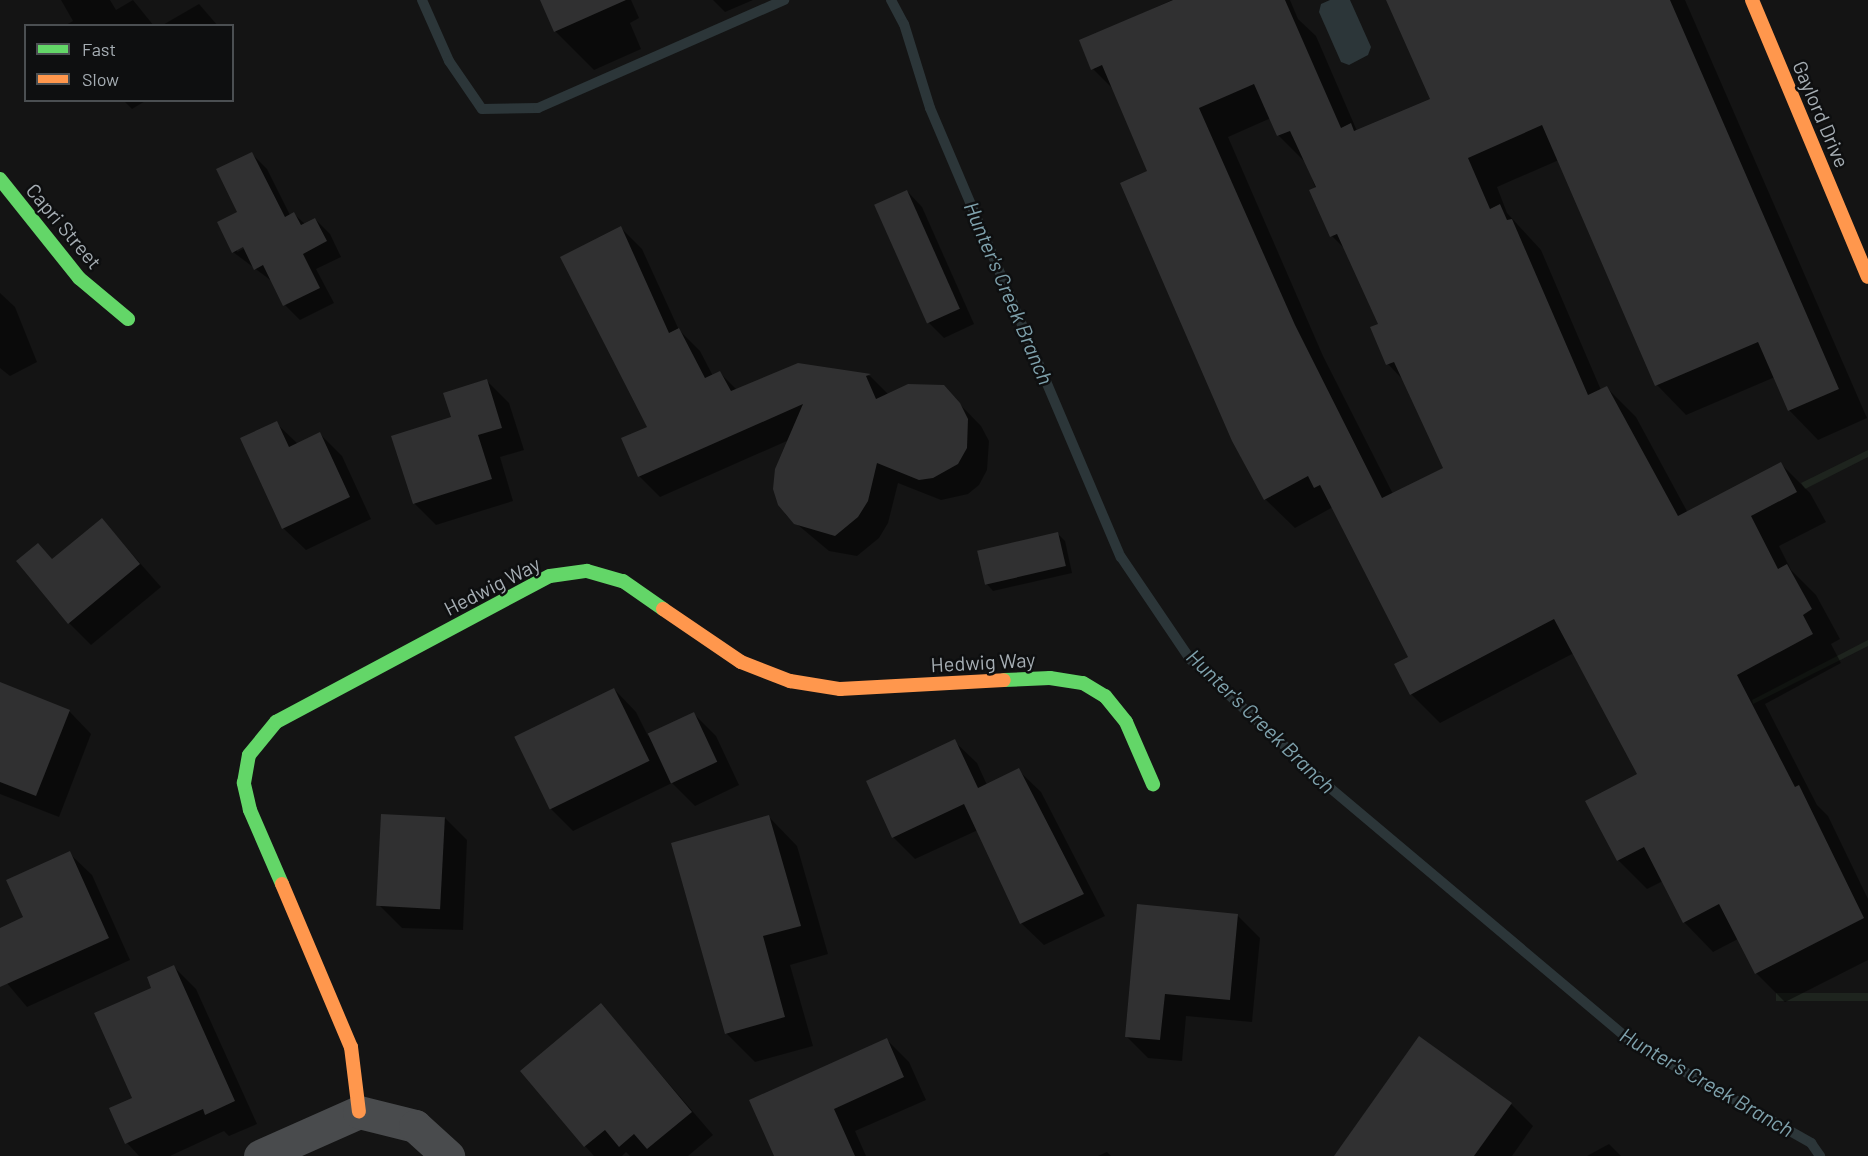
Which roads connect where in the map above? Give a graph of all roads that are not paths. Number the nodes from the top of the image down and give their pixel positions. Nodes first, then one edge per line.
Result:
1 (1752, 0) edge
2 (0, 179) edge
3 (1868, 277) edge
4 (128, 319) dead end
5 (1153, 784) dead end
6 (359, 1112) junction
7 (260, 1156) edge
8 (448, 1156) edge

1 - 3 street, Gaylord Drive
2 - 4 street, Capri Street
5 - 6 street, Hedwig Way
6 - 7 street
6 - 8 street

